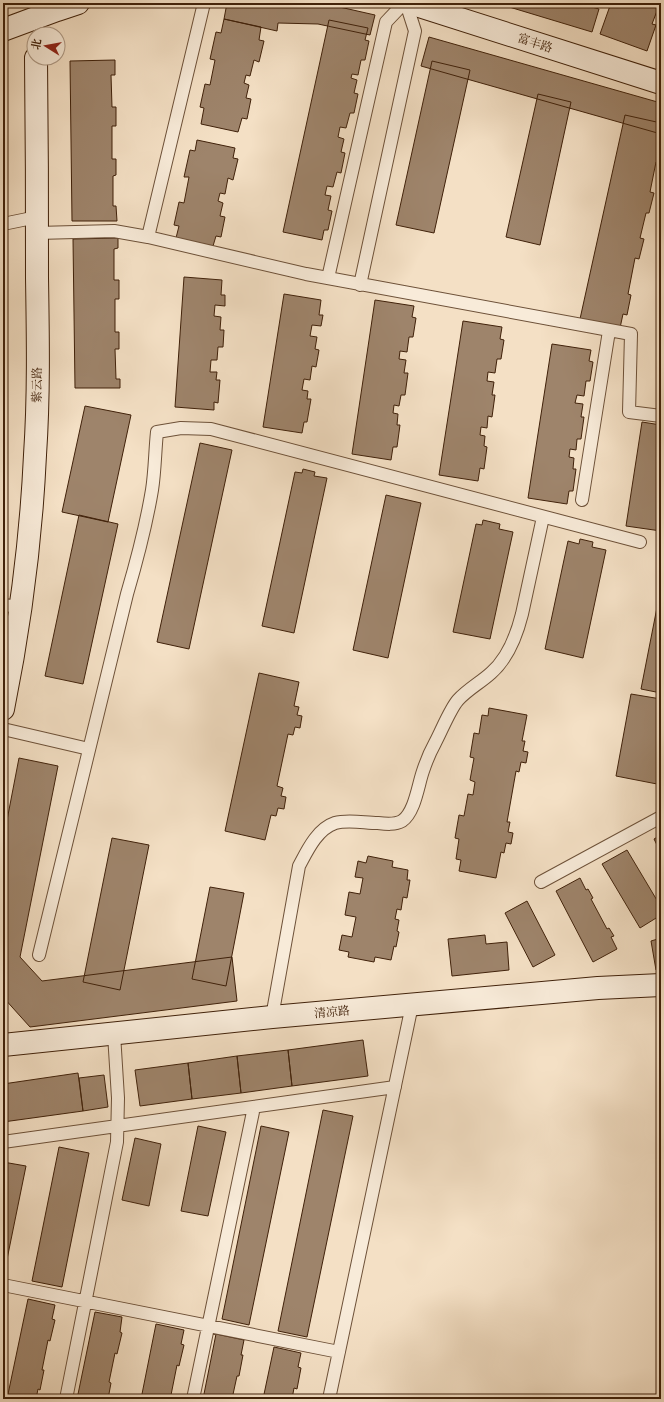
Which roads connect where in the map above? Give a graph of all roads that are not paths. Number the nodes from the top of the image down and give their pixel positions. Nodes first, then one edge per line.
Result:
1 (78, 3) edge
2 (204, 3) edge
3 (405, 3) edge
4 (410, 3) edge
5 (36, 18) edge
6 (3, 30) edge
7 (36, 66) edge
8 (661, 83) edge
9 (3, 224) edge
10 (37, 225) junction
11 (148, 237) junction
12 (328, 278) junction
13 (360, 284) junction
14 (609, 331) junction
15 (661, 416) edge
16 (582, 500) dead end
17 (543, 517) junction
18 (640, 542) dead end
19 (12, 606) edge
20 (3, 709) edge
21 (3, 729) edge
22 (89, 749) junction
23 (661, 817) edge
24 (541, 882) dead end
25 (39, 955) dead end
26 (661, 985) edge
27 (412, 1004) junction
28 (272, 1017) junction
29 (114, 1034) junction
30 (3, 1045) edge
31 (395, 1087) junction
32 (254, 1107) junction
33 (117, 1126) junction
34 (3, 1142) edge
35 (3, 1285) edge
36 (85, 1301) junction
37 (208, 1326) junction
38 (339, 1352) junction
39 (66, 1399) edge
40 (193, 1399) edge
41 (329, 1399) edge

1 - 5 street
2 - 11 lane
3 - 12 lane
3 - 13 lane
4 - 8 street, 富丰路
5 - 6 street
7 - 10 street, 紫云路
9 - 10 lane
10 - 11 lane
10 - 19 street, 紫云路
11 - 12 lane
12 - 13 lane
13 - 14 lane
14 - 15 lane
14 - 16 lane
17 - 18 lane
17 - 22 lane
17 - 28 lane
19 - 20 street, 紫云路
21 - 22 lane
22 - 25 lane
23 - 24 lane
26 - 27 street, 清凉路
27 - 28 street, 清凉路
27 - 31 lane
28 - 29 street, 清凉路
29 - 30 street, 清凉路
29 - 33 lane
31 - 32 lane
31 - 38 lane
32 - 33 lane
32 - 37 lane
33 - 34 lane
33 - 36 lane
35 - 36 lane
36 - 37 lane
36 - 39 lane
37 - 38 lane
37 - 40 lane
38 - 41 lane

